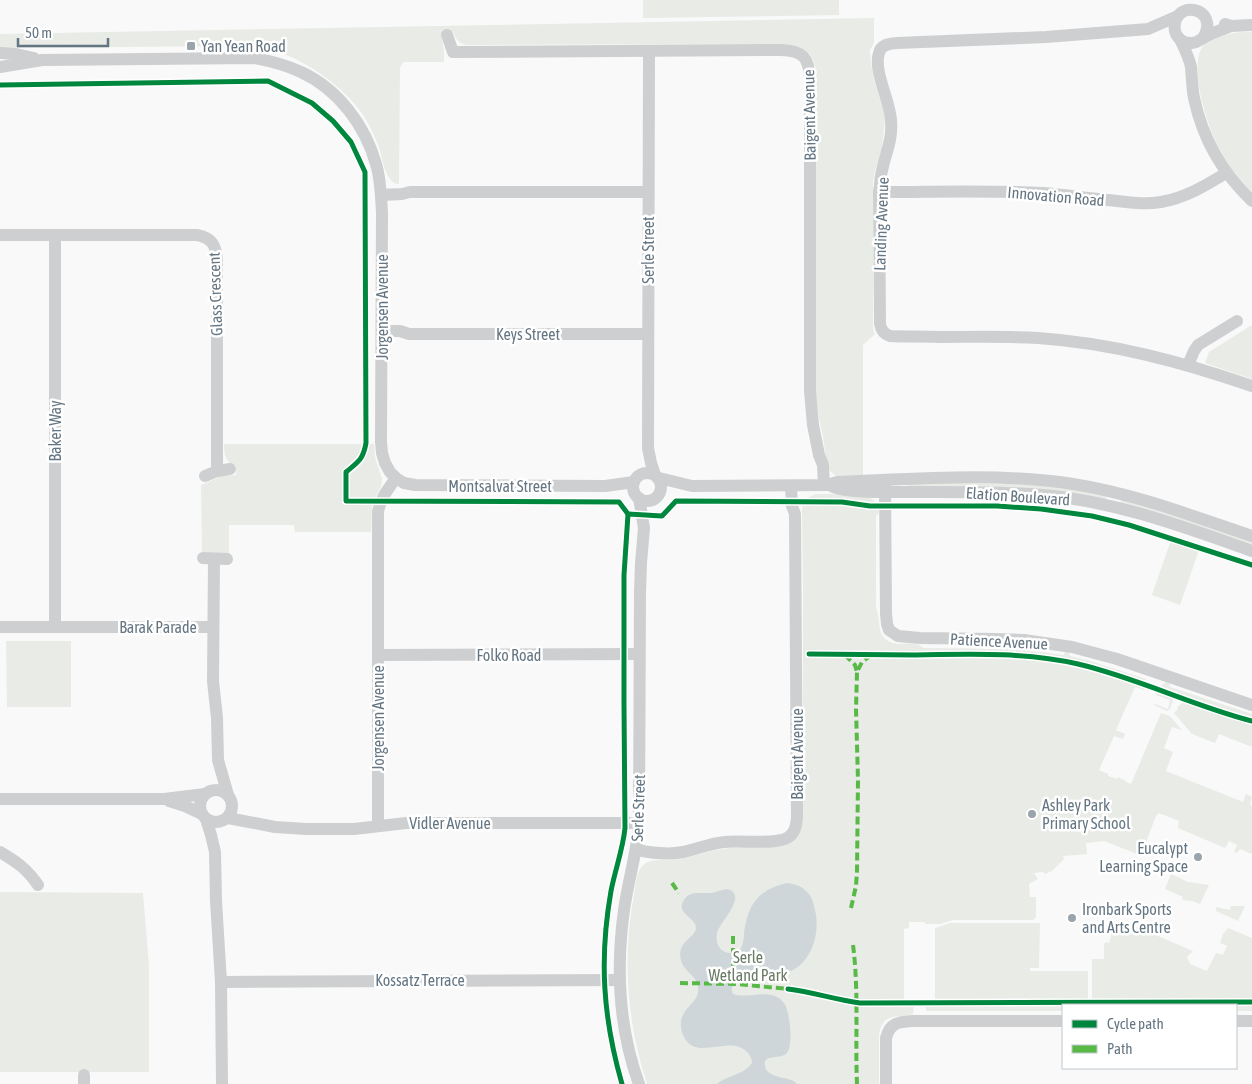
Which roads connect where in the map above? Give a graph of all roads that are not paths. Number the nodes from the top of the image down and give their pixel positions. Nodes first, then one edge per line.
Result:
1 (1185, 0) edge
2 (1196, 0) edge
3 (1179, 15) junction
4 (1203, 15) junction
5 (1252, 25) edge
6 (1231, 26) junction
7 (1148, 29) junction
8 (447, 35) dead end
9 (1179, 38) junction
10 (1202, 39) junction
11 (649, 51) junction
12 (0, 53) edge
13 (42, 60) junction
14 (1191, 66) junction
15 (0, 67) edge
16 (1226, 173) junction
17 (648, 192) junction
18 (879, 192) junction
19 (381, 193) junction
20 (1252, 201) edge
21 (0, 235) edge
22 (55, 235) junction
23 (1237, 320) dead end
24 (382, 334) junction
25 (648, 334) junction
26 (1188, 365) junction
27 (1252, 386) edge
28 (648, 448) junction
29 (218, 472) dead end
30 (657, 477) junction
31 (396, 478) junction
32 (828, 485) junction
33 (692, 486) junction
34 (795, 486) junction
35 (885, 486) junction
36 (637, 487) junction
37 (1115, 492) junction
38 (656, 497) junction
39 (1111, 506) junction
40 (644, 528) junction
41 (1252, 536) edge
42 (1252, 551) edge
43 (227, 559) dead end
44 (55, 626) junction
45 (0, 627) edge
46 (213, 627) junction
47 (639, 654) junction
48 (378, 655) junction
49 (1252, 705) edge
50 (218, 760) junction
51 (206, 793) junction
52 (230, 797) junction
53 (0, 799) edge
54 (164, 799) junction
55 (204, 817) junction
56 (226, 820) junction
57 (640, 823) junction
58 (261, 824) junction
59 (378, 825) junction
60 (637, 850) junction
61 (0, 852) edge
62 (215, 852) junction
63 (38, 885) dead end
64 (620, 980) junction
65 (221, 982) junction
66 (1062, 1021) edge
67 (1237, 1021) edge
68 (1252, 1021) edge
69 (222, 1084) edge
70 (639, 1084) edge
71 (886, 1084) edge

1 - 3 street
2 - 4 street
3 - 4 street
3 - 7 street, Landing Avenue
3 - 9 street
4 - 6 street
4 - 10 street
5 - 6 street
6 - 10 street
7 - 9 street, Landing Avenue
7 - 18 street, Landing Avenue
8 - 11 street, Baigent Avenue
9 - 10 street
9 - 14 street
10 - 14 street
11 - 17 street, Serle Street
11 - 32 street, Baigent Avenue
12 - 13 street, Jorgensen Avenue
13 - 15 street, Jorgensen Avenue
13 - 19 street, Jorgensen Avenue
14 - 16 street
16 - 18 street, Innovation Road
16 - 20 street
17 - 19 street
17 - 25 street, Serle Street
18 - 26 street, Landing Avenue
19 - 24 street, Jorgensen Avenue
21 - 22 street, Glass Crescent
22 - 29 street, Glass Crescent
22 - 44 street, Baker Way
23 - 26 street
24 - 25 street, Keys Street
24 - 31 street, Jorgensen Avenue
25 - 28 street, Serle Street
26 - 27 street, Landing Avenue
28 - 30 street, Serle Street
28 - 36 street, Serle Street
30 - 33 street
30 - 36 street
30 - 38 street
31 - 36 street, Montsalvat Street
31 - 48 street, Jorgensen Avenue
32 - 34 street
32 - 35 street, Elation Boulevard
33 - 34 street
33 - 38 street
34 - 60 street, Baigent Avenue
35 - 37 street, Elation Boulevard
35 - 39 street, Elation Boulevard
35 - 49 street, Patience Avenue
36 - 38 street
36 - 40 street, Serle Street
37 - 39 street
37 - 41 street, Elation Boulevard
38 - 40 street, Serle Street
39 - 42 street, Elation Boulevard
40 - 47 street, Serle Street
43 - 46 street
44 - 45 street, Barak Parade
44 - 46 street, Barak Parade
46 - 50 street, Barak Parade
47 - 48 street, Folko Road
47 - 57 street, Serle Street
48 - 59 street, Jorgensen Avenue
50 - 51 street, Barak Parade
50 - 52 street, Barak Parade
51 - 52 street
51 - 54 street
51 - 55 street
52 - 56 street
52 - 58 street, Vidler Avenue
53 - 54 street
54 - 55 street
55 - 56 street
55 - 62 street
56 - 58 street, Vidler Avenue
56 - 62 street
57 - 59 street, Vidler Avenue
57 - 60 street, Serle Street
58 - 59 street, Vidler Avenue
60 - 64 street, Serle Street
61 - 63 street
62 - 65 street
64 - 65 street, Kossatz Terrace
64 - 70 street, Serle Street
65 - 69 street
66 - 71 street
67 - 68 street

